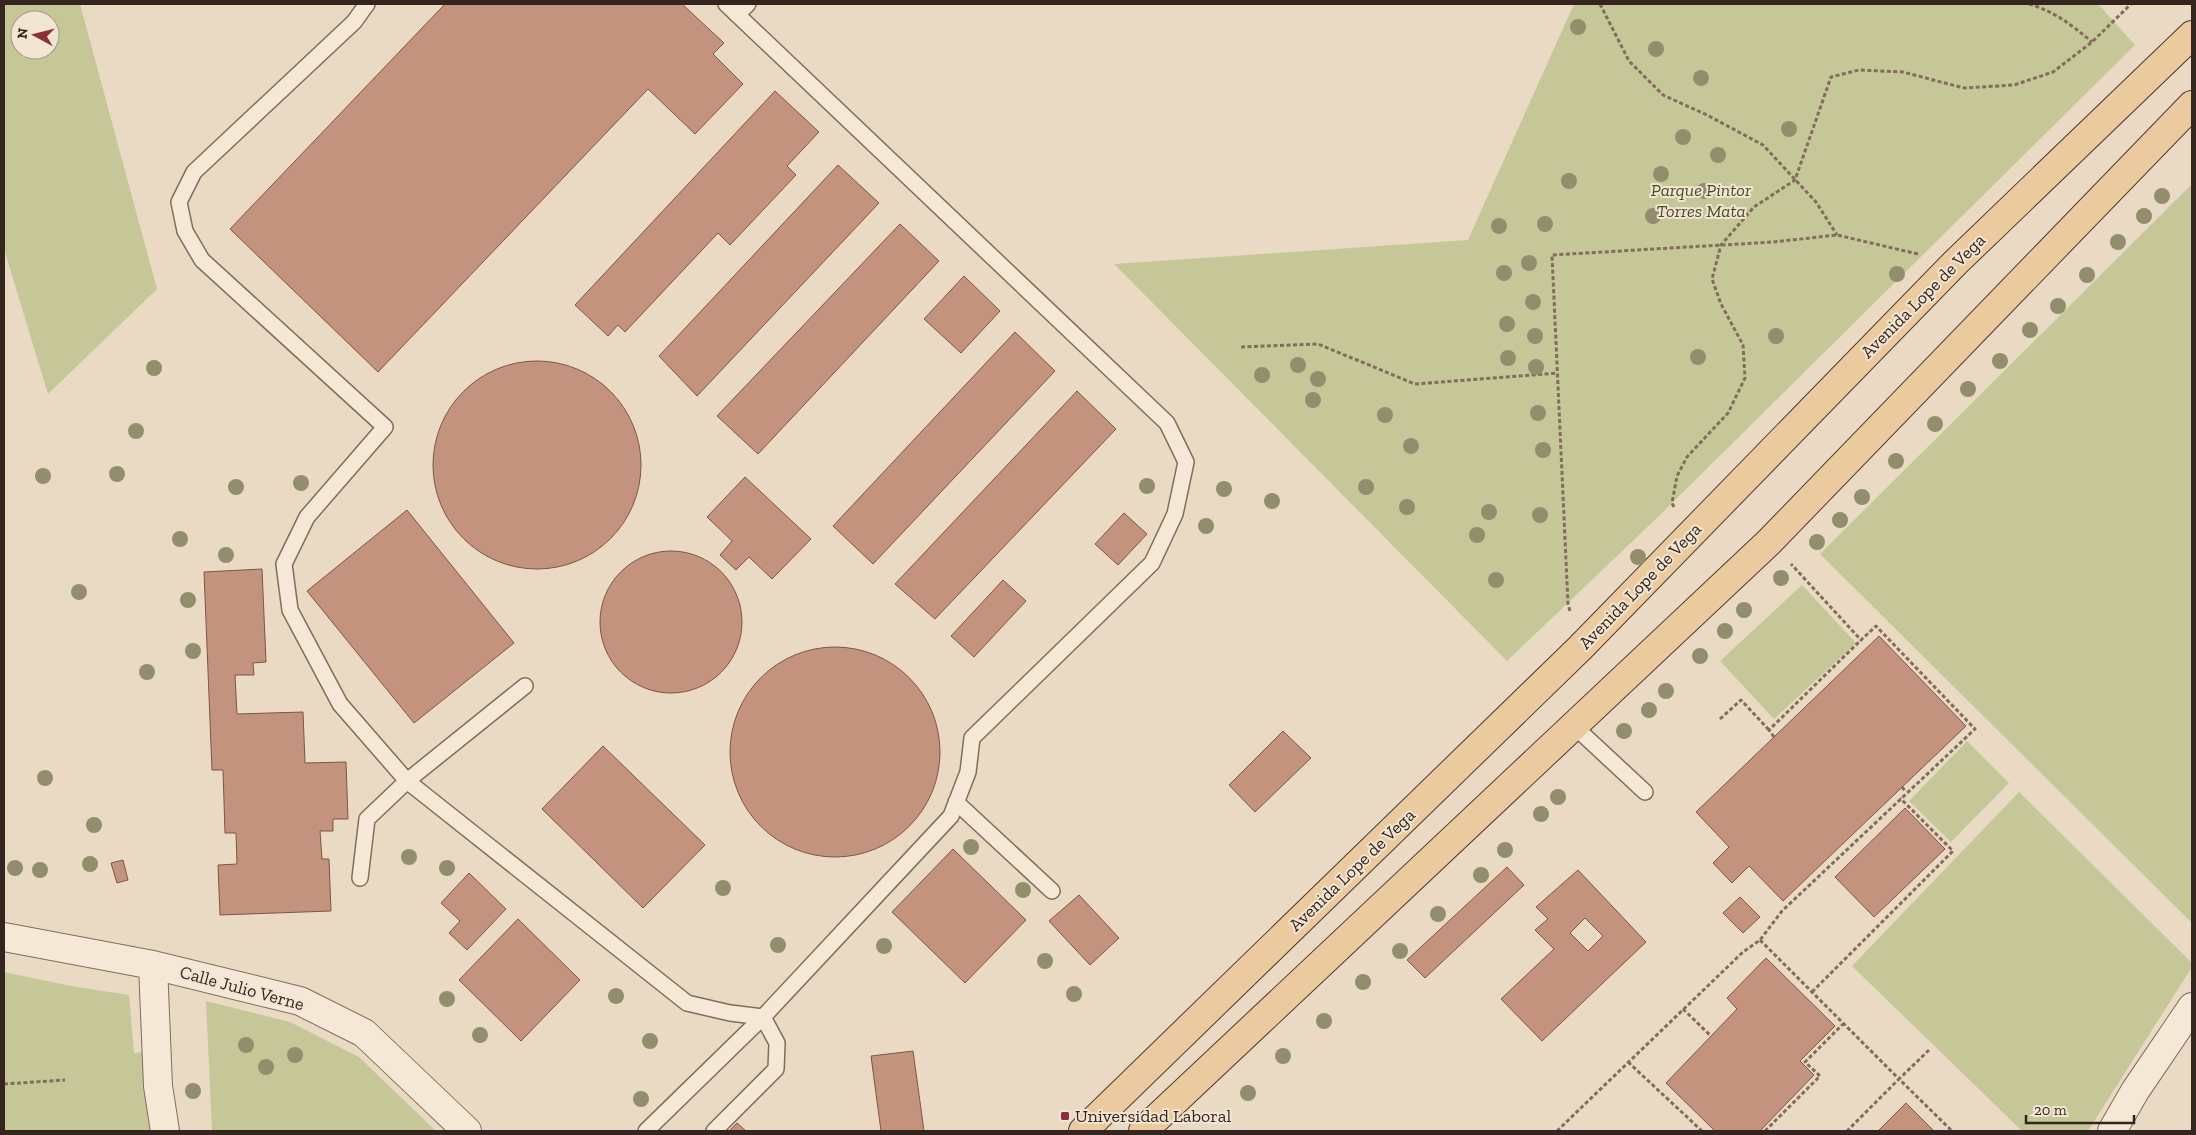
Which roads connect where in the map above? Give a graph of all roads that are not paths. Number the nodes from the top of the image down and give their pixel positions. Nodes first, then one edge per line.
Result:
1 (367, 4) edge
2 (726, 4) edge
3 (743, 9) edge
4 (2192, 35) edge
5 (2192, 105) edge
6 (525, 686) dead end
7 (1574, 726) junction
8 (407, 781) junction
9 (1645, 792) dead end
10 (956, 802) junction
11 (360, 878) dead end
12 (1052, 891) dead end
13 (4, 937) edge
14 (154, 964) junction
15 (2192, 1007) edge
16 (763, 1017) junction
17 (165, 1131) edge
18 (467, 1131) edge
19 (646, 1131) edge
20 (714, 1131) edge
21 (1083, 1131) edge
22 (1143, 1131) edge
23 (2112, 1131) edge

1 - 8 lane
2 - 3 lane
3 - 10 lane
4 - 21 main road, Avenida Lope de Vega
5 - 7 main road
6 - 8 lane
7 - 9 lane
7 - 22 main road
8 - 11 lane
8 - 16 lane
10 - 12 lane
10 - 16 lane
13 - 14 street, Calle Julio Verne
14 - 17 street
14 - 18 street, Calle Julio Verne
15 - 23 street
16 - 19 lane
16 - 20 lane

